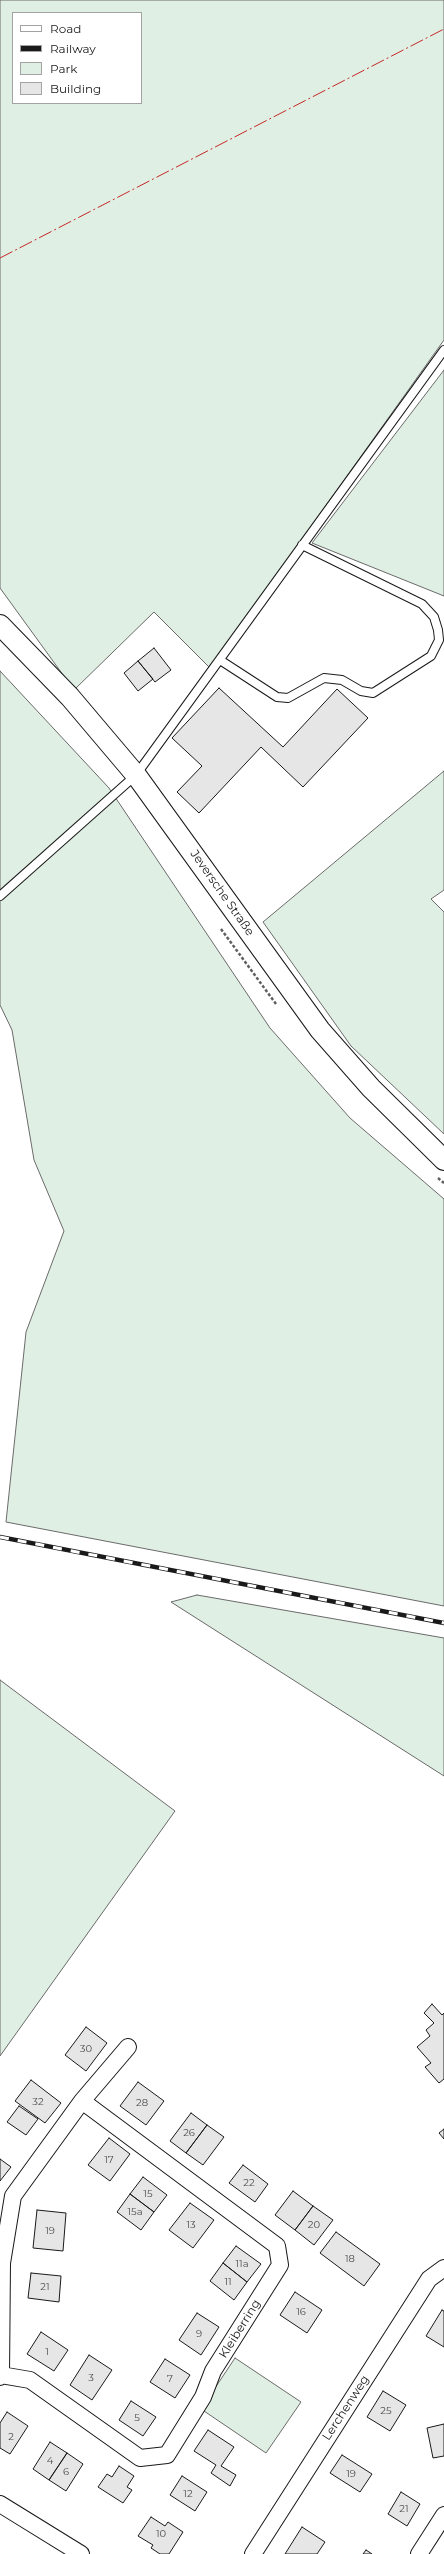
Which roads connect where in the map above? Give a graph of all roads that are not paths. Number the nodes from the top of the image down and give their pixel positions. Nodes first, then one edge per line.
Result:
1 (444, 350) edge
2 (302, 545) junction
3 (0, 625) edge
4 (220, 660) junction
5 (136, 775) junction
6 (0, 896) edge
7 (444, 1160) edge
8 (128, 2047) dead end
9 (82, 2101) junction
10 (1, 2263) edge
11 (444, 2268) edge
12 (1, 2376) edge
13 (0, 2504) edge
14 (444, 2515) edge
15 (81, 2554) edge
16 (253, 2554) edge
17 (419, 2554) edge

1 - 2 lane
2 - 4 lane
2 - 4 lane
3 - 5 street, Jeversche Straße
4 - 5 lane
5 - 6 lane
5 - 7 street, Jeversche Straße
8 - 9 street, Kleiberring
9 - 10 street, Kleiberring
9 - 12 street, Kleiberring
10 - 12 street, Kleiberring
11 - 16 street, Lerchenweg
13 - 15 street
14 - 17 street

